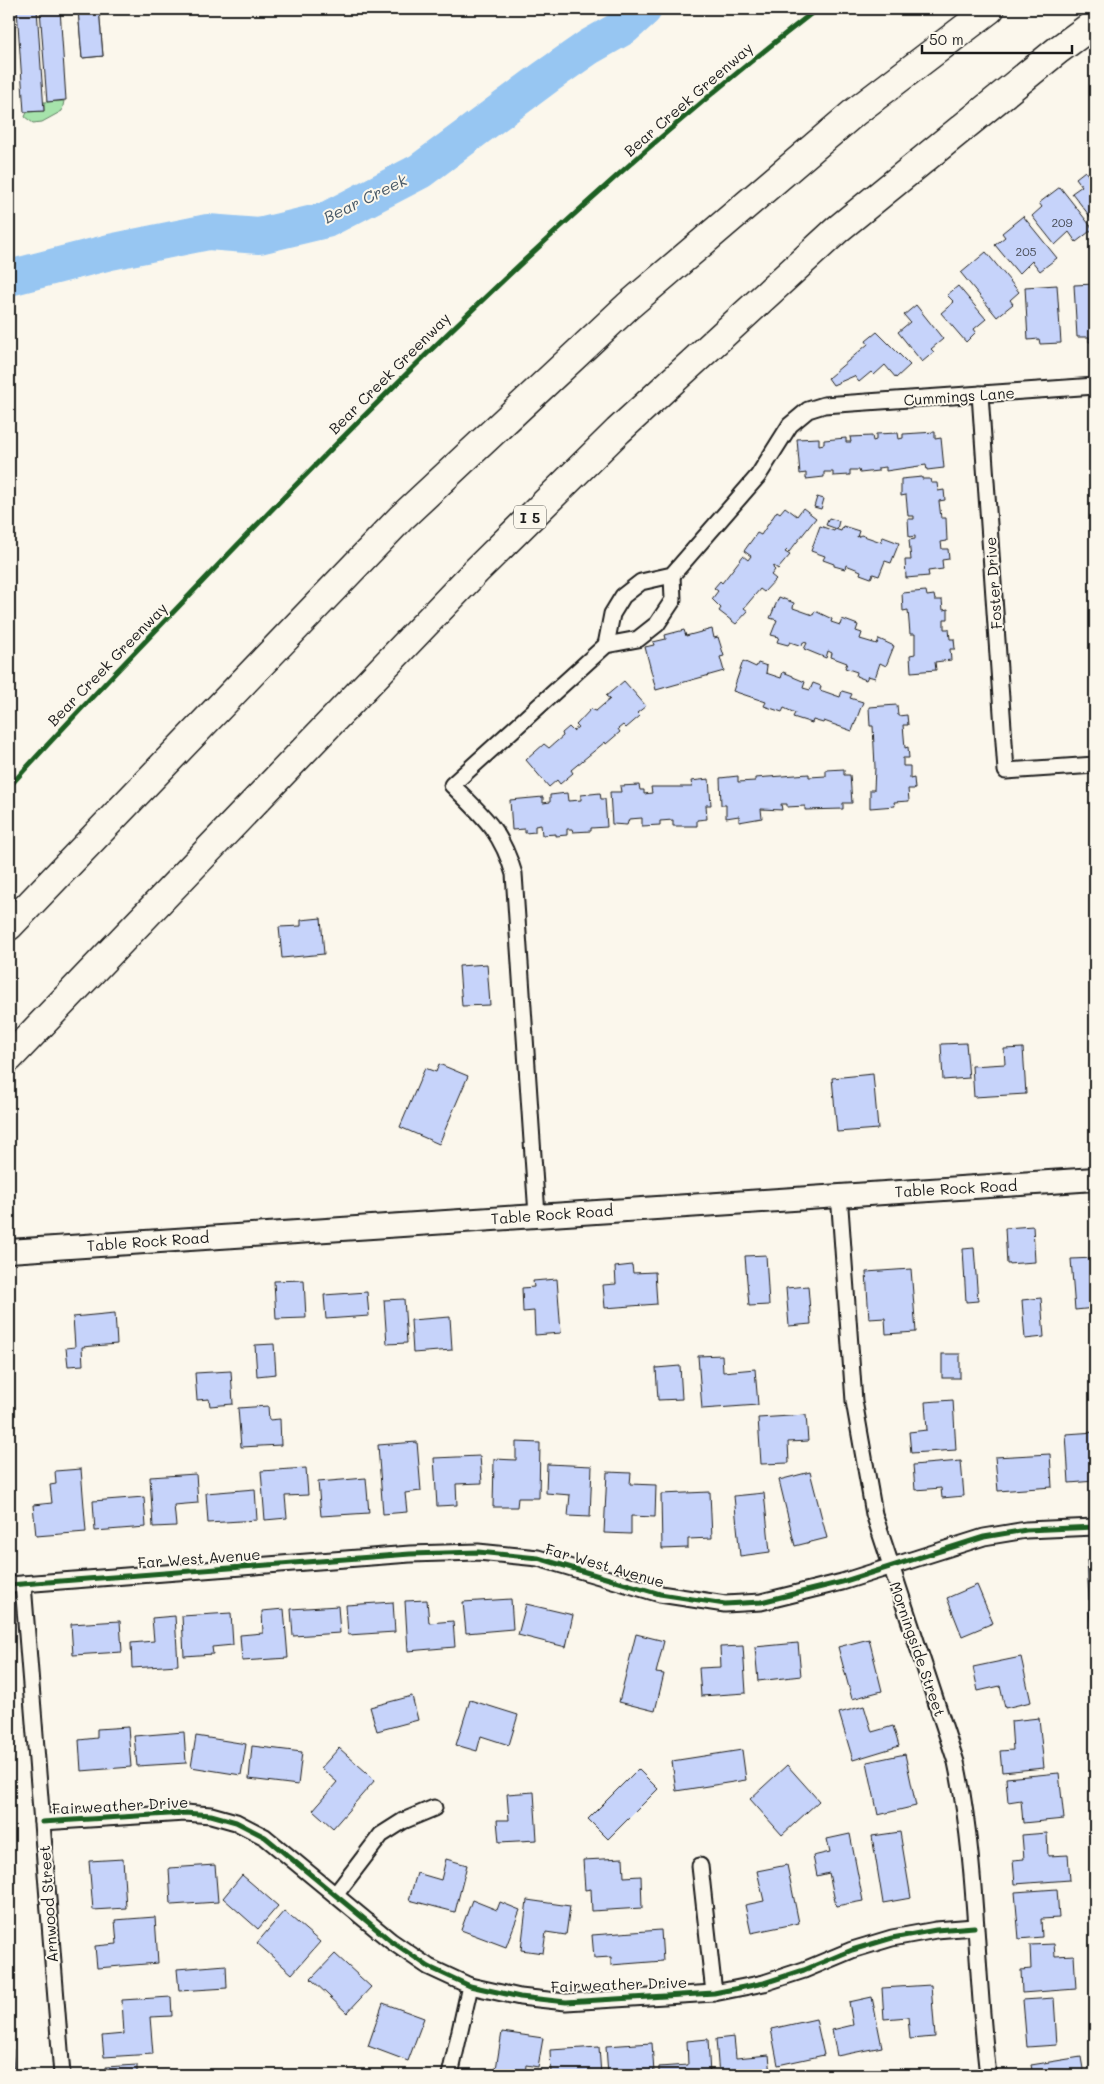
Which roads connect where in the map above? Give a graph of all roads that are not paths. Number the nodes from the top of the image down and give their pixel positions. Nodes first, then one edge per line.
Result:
1 (990, 9) edge
2 (1095, 23) edge
3 (1095, 386) edge
4 (980, 394) junction
5 (672, 575) junction
6 (606, 645) junction
7 (1095, 765) edge
8 (9, 926) edge
9 (9, 1058) edge
10 (1095, 1179) edge
11 (839, 1194) junction
12 (537, 1215) junction
13 (9, 1251) edge
14 (1095, 1527) edge
15 (890, 1566) junction
16 (16, 1584) edge
17 (434, 1808) dead end
18 (42, 1822) junction
19 (700, 1866) dead end
20 (336, 1894) junction
21 (974, 1927) junction
22 (470, 1986) junction
23 (714, 1992) junction
24 (62, 2075) edge
25 (450, 2075) edge
26 (988, 2075) edge

1 - 8 highway
2 - 9 highway, I 5
3 - 4 street, Cummings Lane
4 - 5 street, Cummings Lane
4 - 7 street, Foster Drive
5 - 6 street
5 - 6 street
6 - 12 street
10 - 11 main road, Table Rock Road
11 - 12 main road, Table Rock Road
11 - 15 street, Morningside Street
12 - 13 main road, Table Rock Road
14 - 15 street, Far West Avenue
15 - 16 street, Far West Avenue
15 - 21 street, Morningside Street
16 - 18 street, Arnwood Street
17 - 20 street
18 - 20 street, Fairweather Drive
18 - 24 street, Arnwood Street
19 - 23 street
20 - 22 street, Fairweather Drive
21 - 23 street, Fairweather Drive
21 - 26 street, Morningside Street
22 - 23 street, Fairweather Drive
22 - 25 street

